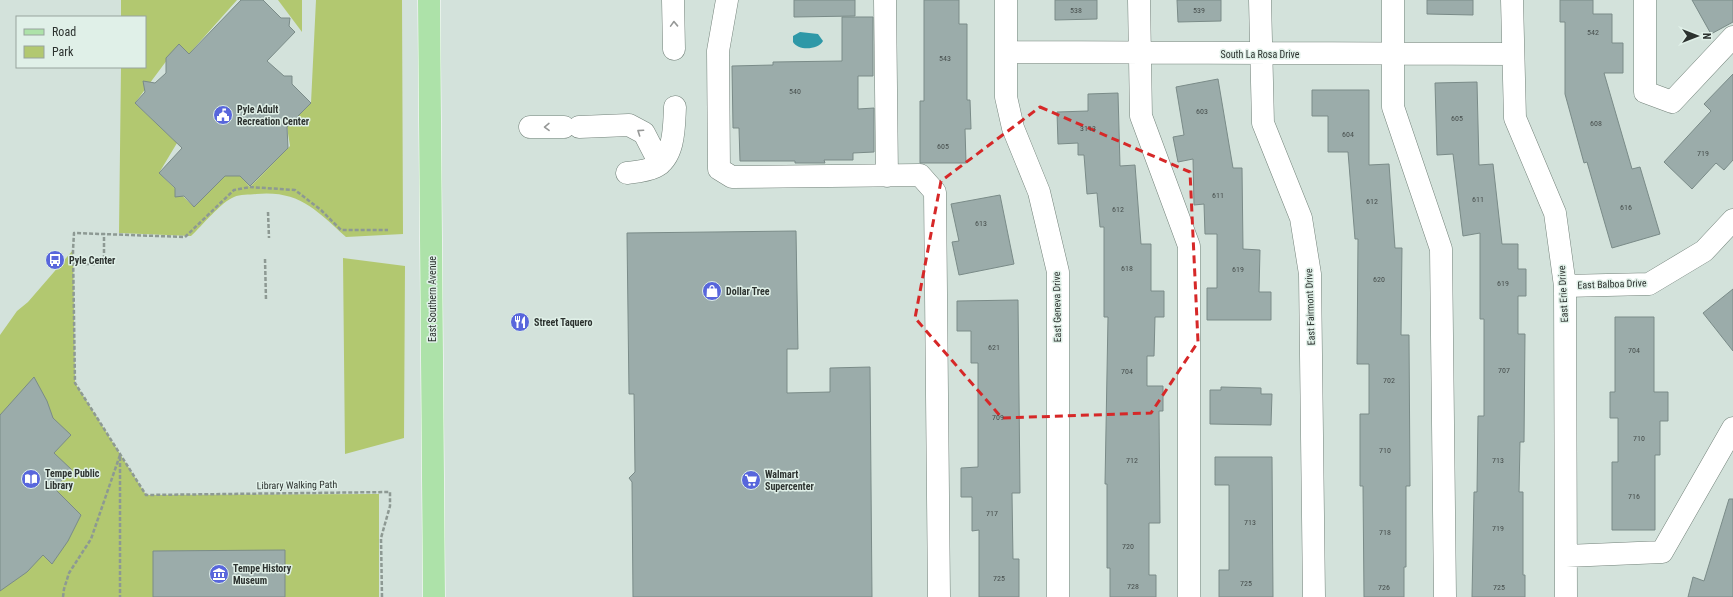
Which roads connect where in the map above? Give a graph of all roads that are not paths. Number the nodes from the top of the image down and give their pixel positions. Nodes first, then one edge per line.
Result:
1 (429, 0) edge
2 (673, 0) edge
3 (885, 0) edge
4 (1006, 0) edge
5 (1139, 0) edge
6 (1260, 0) edge
7 (1393, 0) edge
8 (1512, 0) edge
9 (1645, 0) edge
10 (727, 1) edge
11 (1733, 37) edge
12 (674, 49) dead end
13 (1006, 52) junction
14 (1140, 53) junction
15 (1261, 54) junction
16 (1393, 54) junction
17 (1513, 54) junction
18 (675, 107) dead end
19 (530, 127) dead end
20 (660, 164) junction
21 (627, 173) dead end
22 (887, 176) junction
23 (1733, 220) edge
24 (1565, 286) junction
25 (1733, 428) edge
26 (1566, 556) junction
27 (434, 597) edge
28 (939, 597) edge
29 (1058, 597) edge
30 (1189, 597) edge
31 (1314, 597) edge
32 (1445, 597) edge
33 (1566, 597) edge

1 - 27 main road, East Southern Avenue
12 -> 2 street
3 - 22 street
4 - 13 street, East Geneva Drive
5 - 14 street
6 - 15 street, East Fairmont Drive
7 - 16 street
8 - 17 street, East Erie Drive
9 - 11 street
10 - 22 street
13 - 14 street, South La Rosa Drive
13 - 29 street, East Geneva Drive
14 - 15 street, South La Rosa Drive
14 - 30 street
15 - 16 street, South La Rosa Drive
15 - 31 street, East Fairmont Drive
16 - 17 street, South La Rosa Drive
16 - 32 street
17 - 24 street, East Erie Drive
18 - 20 street
20 -> 19 street
20 - 21 street
22 - 28 street
23 - 24 street, East Balboa Drive
24 - 26 street, East Erie Drive
25 - 26 street
26 - 33 street, East Erie Drive

